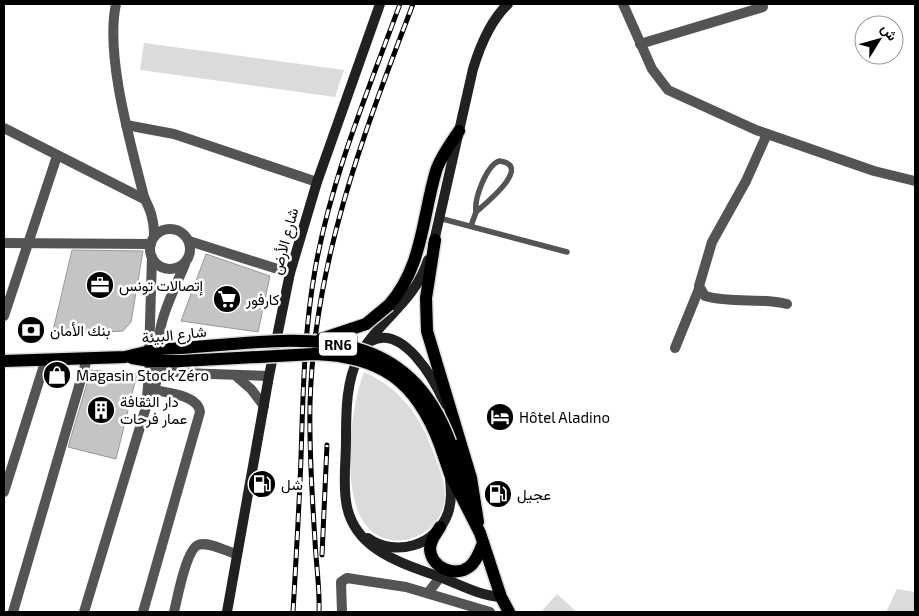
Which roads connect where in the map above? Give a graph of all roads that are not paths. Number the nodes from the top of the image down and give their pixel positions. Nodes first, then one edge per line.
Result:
1 (116, 4) edge
2 (380, 4) edge
3 (508, 4) edge
4 (622, 4) edge
5 (763, 7) dead end
6 (640, 44) junction
7 (126, 125) junction
8 (4, 128) edge
9 (459, 131) junction
10 (767, 134) junction
11 (57, 156) junction
12 (915, 181) edge
13 (317, 182) junction
14 (144, 199) junction
15 (476, 212) junction
16 (152, 217) junction
17 (440, 218) junction
18 (470, 226) junction
19 (173, 229) junction
20 (152, 240) junction
21 (435, 240) junction
22 (189, 241) junction
23 (27, 242) junction
24 (4, 243) edge
25 (567, 252) dead end
26 (152, 257) junction
27 (185, 264) junction
28 (290, 273) junction
29 (699, 289) junction
30 (787, 304) dead end
31 (4, 316) edge
32 (308, 341) junction
33 (368, 343) junction
34 (675, 348) dead end
35 (46, 359) junction
36 (87, 359) junction
37 (154, 360) junction
38 (4, 361) edge
39 (236, 376) junction
40 (269, 376) junction
41 (154, 390) junction
42 (146, 404) junction
43 (264, 406) junction
44 (456, 430) junction
45 (445, 443) junction
46 (450, 474) junction
47 (4, 492) edge
48 (440, 527) junction
49 (358, 530) junction
50 (480, 533) junction
51 (236, 554) junction
52 (442, 573) junction
53 (428, 593) junction
54 (501, 597) junction
55 (13, 612) edge
56 (84, 612) edge
57 (144, 612) edge
58 (174, 612) edge
59 (227, 612) edge
60 (342, 612) edge
61 (490, 612) edge
62 (510, 612) edge

1 - 7 street
2 - 13 main road, شارع الأرض
3 - 9 main road
4 - 6 street
5 - 6 street
6 - 10 street
7 - 13 street
7 - 14 street
8 - 11 street
9 - 17 main road
9 - 32 main road, bridge
10 - 12 street
10 - 29 street
11 - 14 street
11 - 23 street
13 - 28 main road, شارع الأرض
14 - 16 street
15 - 15 lane
15 - 18 lane
16 - 19 street
16 - 20 street
17 - 18 lane
17 - 21 main road
18 - 25 lane
19 - 20 street
19 - 22 street
20 - 23 street
20 - 26 street
21 - 33 main road
21 - 44 main road
22 - 27 street
22 - 28 street
23 - 24 street
23 - 31 street
26 - 27 street
26 - 37 street
27 - 37 street
28 - 40 main road, شارع الأرض
29 - 30 street
29 - 34 street
32 - 37 main road, شارع البيئة / RN6, bridge
32 - 45 main road, شارع البيئة / RN6, bridge
33 - 44 main road
33 - 49 main road
35 - 36 main road, RN6
35 - 38 main road, RN6
35 - 47 street
36 - 37 main road, شارع البيئة / RN6
36 - 55 street
37 - 39 street
37 - 41 street
37 - 42 street
37 - 45 main road, شارع البيئة / RN6, bridge
39 - 40 street
39 - 43 street
40 - 43 main road, شارع الأرض
41 - 42 street
41 - 57 street
42 - 56 street
43 - 51 main road, شارع الأرض
44 - 50 main road
45 - 46 main road, شارع البيئة / RN6
45 - 50 main road, شارع البيئة / RN6
46 - 48 main road
46 - 50 main road, شارع البيئة / RN6
48 - 49 main road
48 - 52 main road
49 - 52 main road
50 - 52 main road
50 - 54 main road, شارع البيئة / RN6
51 - 58 street
51 - 59 main road, شارع الأرض
52 - 53 street
52 - 54 main road
53 - 60 street
53 - 61 street
54 - 62 main road, شارع البيئة / RN6

